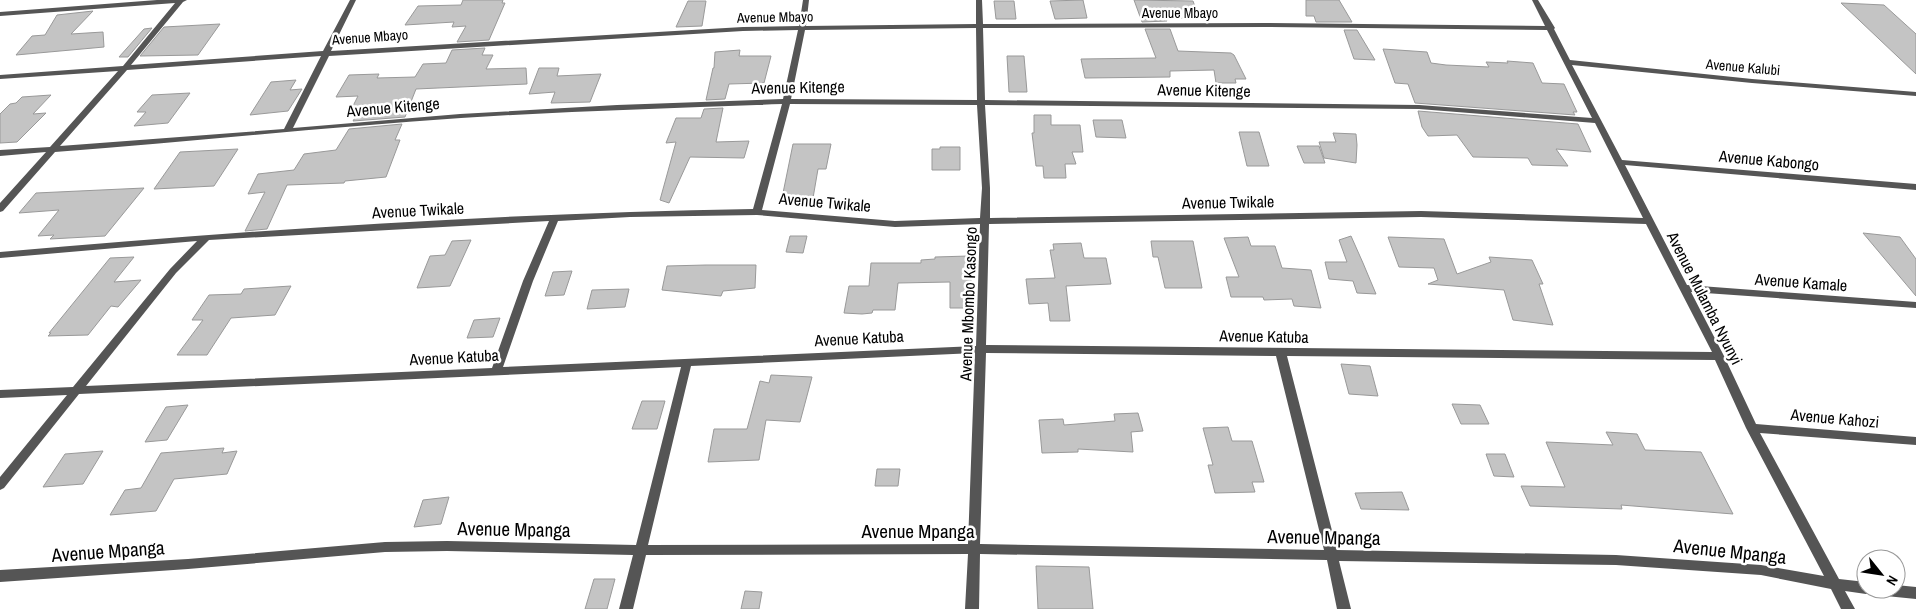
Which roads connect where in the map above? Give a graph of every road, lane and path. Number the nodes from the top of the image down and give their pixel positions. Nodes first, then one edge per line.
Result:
1 (180, 0) edge
2 (184, 0) edge
3 (354, 0) edge
4 (806, 0) edge
5 (979, 0) edge
6 (1535, 0) edge
7 (0, 14) edge
8 (979, 27) junction
9 (1551, 28) junction
10 (802, 29) junction
11 (327, 53) junction
12 (1569, 62) junction
13 (125, 68) junction
14 (0, 77) edge
15 (1916, 94) edge
16 (786, 102) junction
17 (980, 102) junction
18 (1598, 120) junction
19 (287, 131) junction
20 (52, 149) junction
21 (0, 153) edge
22 (1619, 162) junction
23 (1916, 187) edge
24 (0, 209) edge
25 (757, 212) junction
26 (555, 218) junction
27 (985, 221) junction
28 (1648, 221) junction
29 (206, 237) junction
30 (0, 255) edge
31 (1684, 288) junction
32 (1916, 305) edge
33 (982, 349) junction
34 (1281, 353) junction
35 (1719, 356) junction
36 (687, 362) junction
37 (496, 371) junction
38 (76, 389) junction
39 (0, 394) edge
40 (1752, 428) junction
41 (1916, 441) edge
42 (0, 485) edge
43 (973, 549) junction
44 (640, 550) junction
45 (1332, 556) junction
46 (0, 576) edge
47 (1836, 584) junction
48 (1856, 587) edge
49 (626, 609) edge
50 (972, 609) edge
51 (1344, 609) edge
52 (1848, 609) edge

1 - 2 street
1 - 7 street
1 - 13 street
3 - 11 street
4 - 10 street
5 - 8 street, Avenue Mbombo Kasongo
6 - 9 street, Avenue Mulamba Nyunyi
8 - 9 street, Avenue Mbayo
8 - 10 street, Avenue Mbayo
8 - 17 street, Avenue Mbombo Kasongo
9 - 12 street, Avenue Mulamba Nyunyi
10 - 11 street, Avenue Mbayo
10 - 16 street
11 - 13 street, Avenue Mbayo
11 - 19 street
12 - 15 street, Avenue Kalubi
12 - 18 street, Avenue Mulamba Nyunyi
13 - 14 street, Avenue Mbayo
13 - 20 street
16 - 17 street, Avenue Kitenge
16 - 19 street, Avenue Kitenge
16 - 25 street
17 - 18 street, Avenue Kitenge
17 - 27 street, Avenue Mbombo Kasongo
18 - 22 street, Avenue Mulamba Nyunyi
19 - 20 street, Avenue Kitenge
20 - 21 street, Avenue Kitenge
20 - 24 street
22 - 23 street, Avenue Kabongo
22 - 28 street, Avenue Mulamba Nyunyi
25 - 26 street, Avenue Twikale
25 - 27 street, Avenue Twikale
26 - 29 street, Avenue Twikale
26 - 37 street
27 - 28 street, Avenue Twikale
27 - 33 street, Avenue Mbombo Kasongo
28 - 31 street, Avenue Mulamba Nyunyi
29 - 30 street, Avenue Twikale
29 - 38 street
31 - 32 street, Avenue Kamale
31 - 35 street, Avenue Mulamba Nyunyi
33 - 34 street, Avenue Katuba
33 - 36 street, Avenue Katuba
33 - 43 street, Avenue Mbombo Kasongo
34 - 35 street, Avenue Katuba
34 - 45 street
35 - 40 street, Avenue Mulamba Nyunyi
36 - 37 street, Avenue Katuba
36 - 44 street
37 - 38 street, Avenue Katuba
38 - 39 street, Avenue Katuba
38 - 42 street
40 - 41 street, Avenue Kahozi
40 - 47 street, Avenue Mulamba Nyunyi
43 - 44 street, Avenue Mpanga
43 - 45 street, Avenue Mpanga
43 - 50 street, Avenue Mbombo Kasongo
44 - 46 street, Avenue Mpanga
44 - 49 street
45 - 47 street, Avenue Mpanga
45 - 51 street
47 - 48 street, Avenue Mpanga
47 - 52 street, Avenue Mulamba Nyunyi

